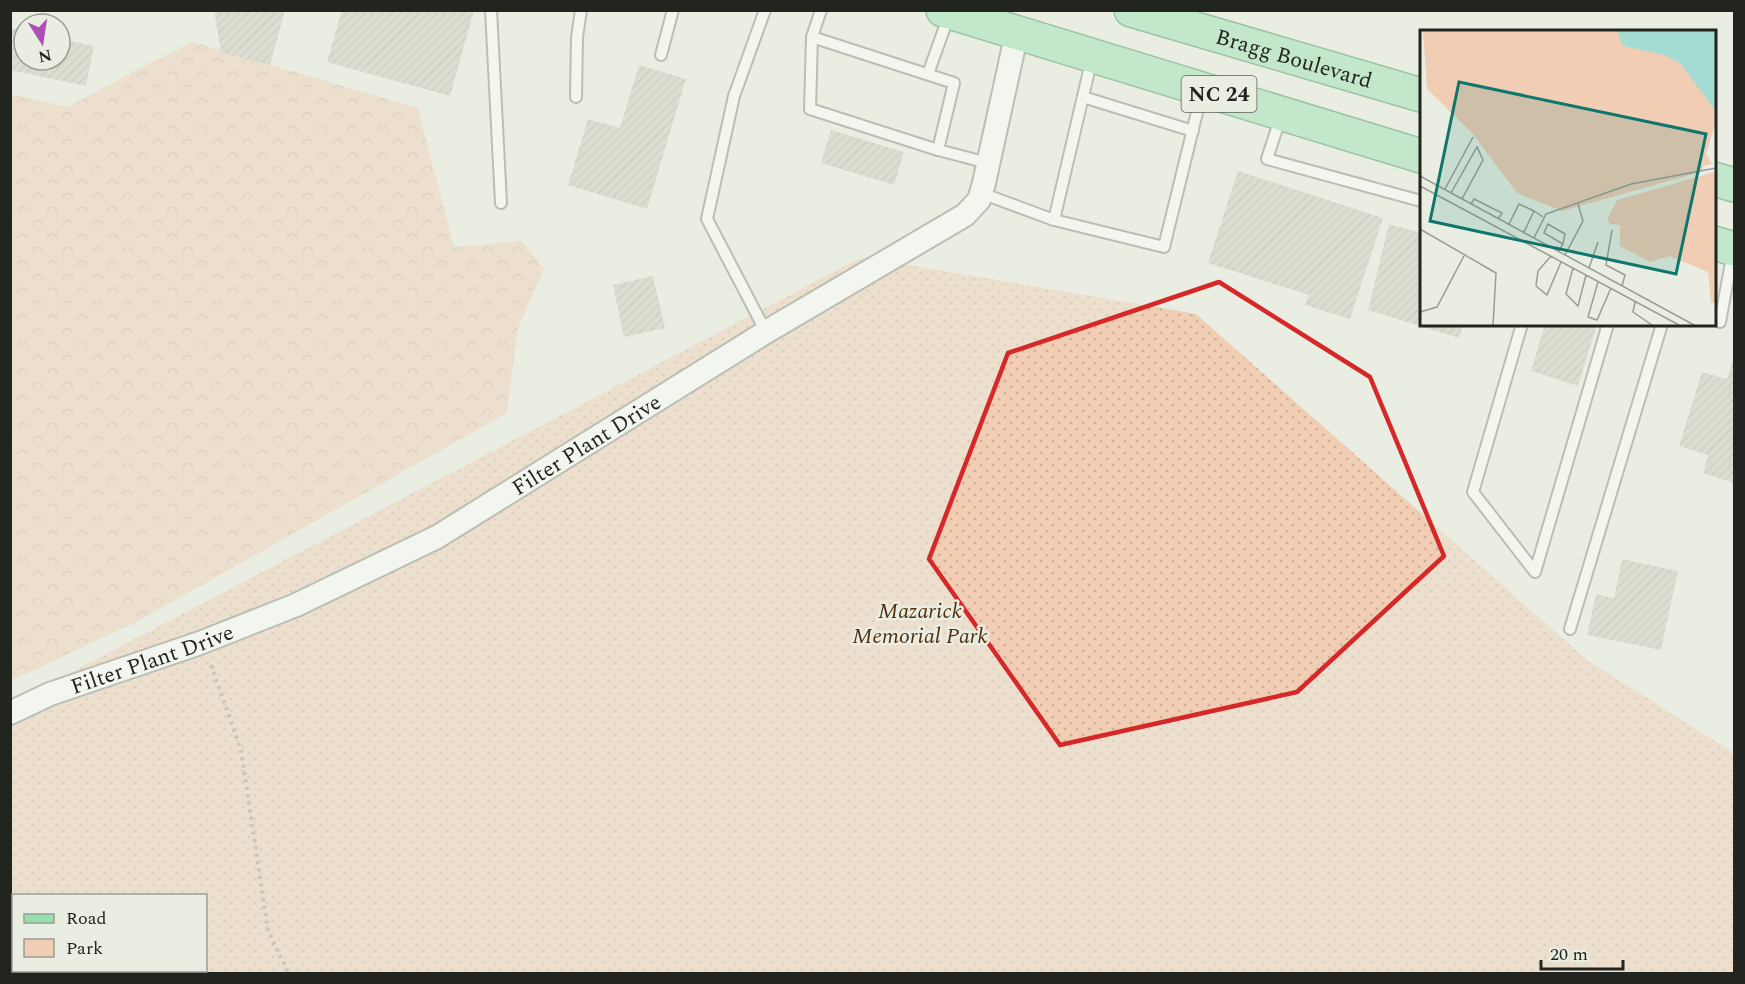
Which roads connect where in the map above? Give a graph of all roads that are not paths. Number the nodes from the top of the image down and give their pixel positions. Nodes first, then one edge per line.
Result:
1 (491, 10) edge
2 (581, 10) edge
3 (673, 10) edge
4 (765, 10) edge
5 (820, 10) edge
6 (1131, 10) edge
7 (947, 11) edge
8 (1017, 32) junction
9 (812, 37) junction
10 (661, 55) dead end
11 (1092, 55) junction
12 (928, 74) junction
13 (1203, 89) junction
14 (1420, 95) edge
15 (576, 97) dead end
16 (1083, 97) junction
17 (1282, 113) junction
18 (1192, 131) junction
19 (938, 150) junction
20 (1420, 156) edge
21 (988, 164) junction
22 (1715, 180) edge
23 (1734, 185) edge
24 (981, 193) junction
25 (1420, 201) edge
26 (501, 203) dead end
27 (1054, 219) junction
28 (1727, 247) edge
29 (1720, 322) dead end
30 (1521, 326) edge
31 (1607, 326) edge
32 (1661, 326) edge
33 (766, 332) junction
34 (1570, 629) dead end
35 (10, 713) edge

1 - 26 lane
2 - 15 lane
3 - 10 lane
4 - 33 lane
5 - 9 lane
6 - 14 main road, Bragg Boulevard / NC 24
7 - 8 main road, NC 24
7 - 12 lane
8 - 11 main road, NC 24
8 - 21 street, Filter Plant Drive
9 - 12 lane
9 - 19 lane
11 - 13 main road, NC 24
11 - 16 lane
12 - 19 lane
13 - 17 main road, NC 24
13 - 18 lane
16 - 18 lane
16 - 27 lane
17 - 20 main road, NC 24
17 - 25 lane
18 - 27 lane
19 - 21 lane
21 - 24 street, Filter Plant Drive
22 - 23 main road
24 - 27 lane
24 - 33 street, Filter Plant Drive
28 - 29 lane
30 - 31 lane
32 - 34 lane
33 - 35 street, Filter Plant Drive

